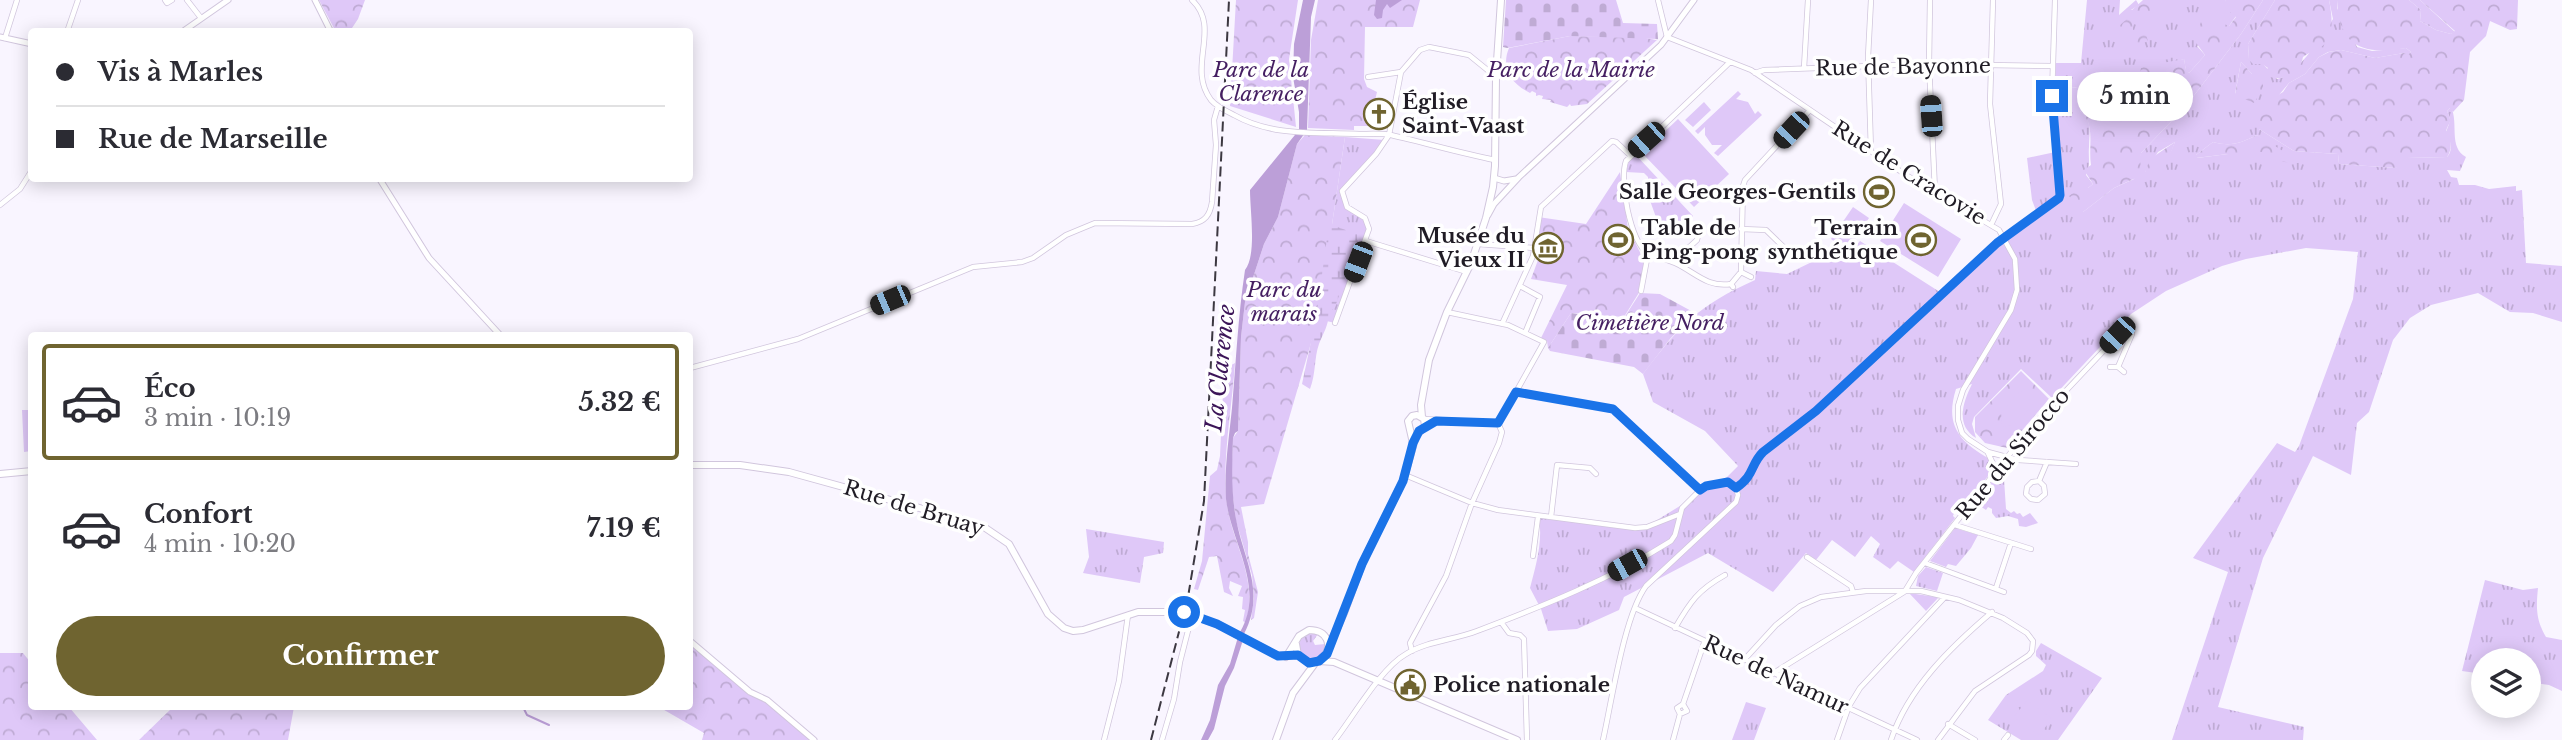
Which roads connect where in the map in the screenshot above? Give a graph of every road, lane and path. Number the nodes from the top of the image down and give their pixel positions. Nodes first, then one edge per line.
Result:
1 (18, 0) edge
2 (78, 0) edge
3 (165, 0) edge
4 (172, 0) edge
5 (187, 0) edge
6 (228, 0) edge
7 (315, 0) edge
8 (1192, 0) edge
9 (1502, 0) edge
10 (1658, 0) edge
11 (1694, 0) edge
12 (1808, 0) edge
13 (1871, 0) edge
14 (1930, 0) edge
15 (1993, 0) edge
16 (2055, 0) edge
17 (201, 18) junction
18 (68, 28) edge
19 (187, 28) edge
20 (329, 28) edge
21 (1667, 37) junction
22 (2, 38) edge
23 (28, 43) edge
24 (1730, 62) junction
25 (1928, 64) junction
26 (1868, 65) junction
27 (1990, 65) junction
28 (2052, 66) junction
29 (1804, 68) junction
30 (1401, 72) junction
31 (1755, 73) junction
32 (1368, 76) dead end
33 (1496, 77) junction
34 (1218, 106) junction
35 (1810, 109) junction
36 (1389, 135) junction
37 (1871, 151) junction
38 (1630, 155) junction
39 (1495, 160) junction
40 (28, 176) edge
41 (1519, 177) junction
42 (1494, 178) junction
43 (382, 182) edge
44 (1493, 187) junction
45 (1506, 191) junction
46 (1935, 191) junction
47 (0, 205) edge
48 (1486, 218) junction
49 (1991, 225) junction
50 (1741, 229) junction
51 (1699, 231) dead end
52 (2004, 238) junction
53 (1366, 241) junction
54 (1478, 244) junction
55 (1534, 248) junction
56 (1648, 254) junction
57 (1795, 258) dead end
58 (1673, 262) junction
59 (1467, 272) junction
60 (1741, 272) junction
61 (1751, 277) dead end
62 (1520, 286) junction
63 (1641, 291) dead end
64 (1447, 312) junction
65 (1335, 323) dead end
66 (1502, 324) junction
67 (497, 332) edge
68 (1525, 333) junction
69 (693, 367) edge
70 (2110, 367) dead end
71 (2118, 367) junction
72 (2124, 372) dead end
73 (1516, 392) junction
74 (1421, 417) junction
75 (1436, 421) junction
76 (1498, 423) junction
77 (1411, 430) junction
78 (1422, 430) junction
79 (1413, 443) junction
80 (1988, 452) junction
81 (2008, 456) junction
82 (2047, 462) junction
83 (693, 464) edge
84 (2076, 464) dead end
85 (28, 471) edge
86 (1997, 471) junction
87 (0, 474) edge
88 (1596, 474) dead end
89 (1405, 475) junction
90 (2039, 481) junction
91 (1736, 488) junction
92 (1700, 490) junction
93 (1472, 503) junction
94 (1680, 514) junction
95 (1538, 517) junction
96 (1551, 517) junction
97 (1955, 525) junction
98 (2011, 543) junction
99 (2031, 550) dead end
100 (1533, 556) dead end
101 (1807, 557) dead end
102 (1925, 563) junction
103 (1725, 575) dead end
104 (1996, 588) junction
105 (1853, 592) junction
106 (1905, 592) junction
107 (2004, 592) dead end
108 (1946, 596) junction
109 (1635, 608) junction
110 (1992, 612) junction
111 (1128, 614) junction
112 (1192, 615) junction
113 (1501, 622) junction
114 (1340, 623) junction
115 (1675, 628) junction
116 (1322, 633) junction
117 (1704, 642) junction
118 (693, 644) edge
119 (1296, 644) junction
120 (1329, 648) junction
121 (1412, 651) junction
122 (1286, 657) junction
123 (1301, 658) junction
124 (1744, 660) junction
125 (1317, 662) junction
126 (1334, 662) junction
127 (1772, 674) junction
128 (1305, 675) junction
129 (1379, 681) junction
130 (1849, 708) junction
131 (1948, 724) junction
132 (1895, 730) junction
133 (814, 740) edge
134 (1104, 740) edge
135 (1162, 740) edge
136 (1276, 740) edge
137 (1335, 740) edge
138 (1517, 740) edge
139 (1527, 740) edge
140 (1603, 740) edge
141 (1672, 740) edge
142 (1837, 740) edge
143 (1891, 740) edge
144 (1917, 740) edge
145 (1938, 740) edge
146 (1975, 740) edge

1 - 22 street
2 - 18 street
3 - 4 street
5 - 17 street
6 - 17 street
7 - 20 street
8 - 34 street
9 - 33 main road
10 - 21 street
11 - 21 street
12 - 29 street
13 - 26 street
14 - 25 street
15 - 27 street
16 - 28 street
17 - 19 street
21 - 24 street, Rue de Cracovie
21 - 41 street
22 - 23 street
24 - 31 street, Rue de Cracovie
24 - 38 street
25 - 26 street, Rue de Bayonne
25 - 27 street, Rue de Bayonne
25 - 46 street
26 - 29 street, Rue de Bayonne
26 - 37 street
27 - 28 street, Rue de Bayonne
27 - 49 street
28 - 52 street
29 - 31 street, Rue de Bayonne
30 - 32 street
30 - 33 street
30 - 36 street
31 - 35 street, Rue de Cracovie
33 - 39 main road
34 - 36 street
34 - 69 street
35 - 37 street, Rue de Cracovie
35 - 50 street
36 - 39 street
36 - 53 street
37 - 46 street, Rue de Cracovie
38 - 55 street
38 - 56 street
39 - 42 main road
40 - 47 street
41 - 42 street
41 - 45 street
42 - 44 main road
43 - 67 street
44 - 45 street
44 - 48 main road
45 - 48 street
46 - 49 street, Rue de Cracovie
48 - 54 main road
49 - 52 street, Rue de Cracovie
50 - 57 street
50 - 60 street
51 - 58 street
52 - 80 street, Rue de Cracovie
52 - 91 street
53 - 59 street
53 - 65 street
54 - 55 street
54 - 59 main road
55 - 62 street
56 - 58 street
56 - 63 street
58 - 60 street
59 - 64 main road
60 - 61 street
62 - 66 street
62 - 68 street
64 - 66 street
64 - 74 main road
66 - 68 street
68 - 73 street
70 - 71 street
71 - 72 street
71 - 81 street, Rue du Sirocco
73 - 76 street
73 - 92 street
74 - 75 street
74 - 77 main road
74 - 78 main road
75 - 76 street
75 - 78 street
76 - 93 street
77 - 78 main road
77 - 79 main road
78 - 79 main road
79 - 89 main road
80 - 81 street, Rue de Cracovie
80 - 86 street, Rue de Cracovie
81 - 82 street, Rue de Cracovie
81 - 86 street, Rue du Sirocco
82 - 84 street, Rue de Cracovie
82 - 90 street
83 - 111 main road, Rue de Bruay
85 - 87 main road
86 - 97 street, Rue du Sirocco
88 - 96 street
89 - 93 street
89 - 114 main road
90 - 90 street
91 - 92 street
91 - 109 street
92 - 94 street
93 - 95 street
93 - 121 street
94 - 96 street
94 - 113 street
95 - 96 street
95 - 100 street
97 - 98 street
97 - 102 street, Rue du Sirocco
98 - 99 street
98 - 104 street
101 - 105 street
102 - 104 street
102 - 106 street, Rue du Sirocco
103 - 115 street
104 - 107 street
105 - 106 street
105 - 124 street
106 - 108 street
106 - 127 street
108 - 110 street
108 - 130 street
109 - 115 street, Rue de Namur
109 - 140 street
110 - 131 street
110 - 132 street
111 - 112 main road, Rue de Bruay
111 - 134 street
112 - 122 main road, Rue de Bruay
112 - 135 street
113 - 121 street
113 - 139 street
114 - 116 main road
114 - 120 main road
115 - 117 street, Rue de Namur
116 - 119 main road
116 - 120 main road
117 - 124 street, Rue de Namur
117 - 141 street
118 - 133 street
119 - 122 main road
119 - 123 main road
120 - 125 main road
120 - 126 main road
121 - 129 street
122 - 123 main road
123 - 125 main road
123 - 128 main road
124 - 127 street, Rue de Namur
125 - 126 main road
125 - 128 main road
126 - 129 main road
127 - 130 street, Rue de Namur
128 - 136 main road
129 - 137 street
129 - 138 main road
130 - 132 street, Rue de Namur
130 - 142 street
131 - 145 street
131 - 146 street
132 - 143 street
132 - 144 street, Rue de Namur

